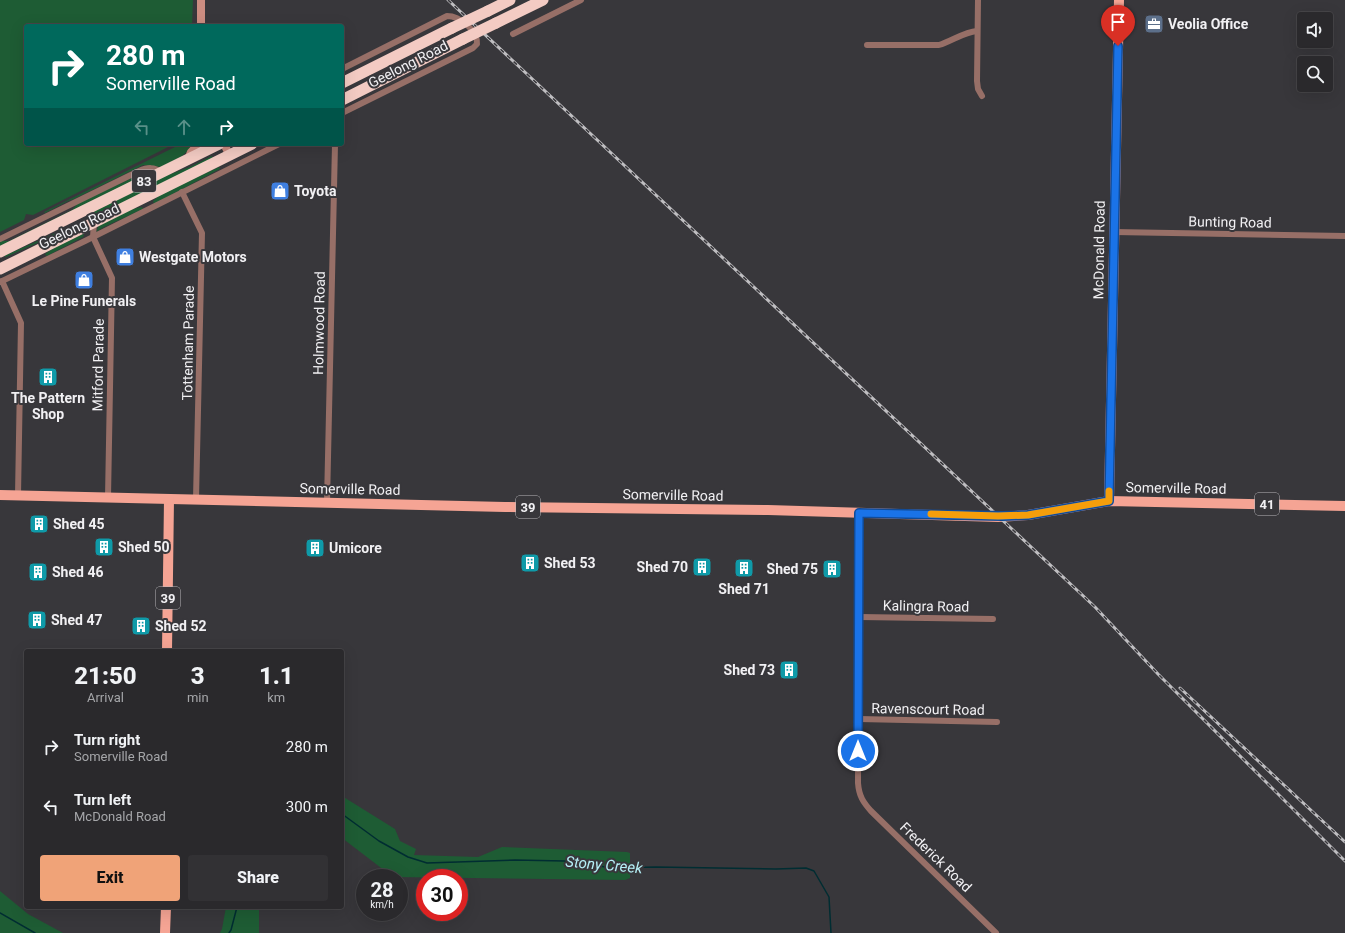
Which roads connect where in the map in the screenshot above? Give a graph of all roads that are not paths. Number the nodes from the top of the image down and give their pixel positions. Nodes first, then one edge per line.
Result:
1 (201, 0) edge
2 (510, 0) edge
3 (543, 0) edge
4 (581, 0) edge
5 (978, 0) edge
6 (1119, 0) edge
7 (201, 24) edge
8 (977, 31) junction
9 (513, 34) dead end
10 (867, 45) dead end
11 (344, 68) edge
12 (344, 82) edge
13 (982, 96) dead end
14 (344, 99) edge
15 (344, 112) edge
16 (196, 146) edge
17 (215, 146) edge
18 (220, 146) edge
19 (249, 146) edge
20 (273, 146) edge
21 (335, 146) edge
22 (188, 160) junction
23 (229, 160) junction
24 (162, 172) junction
25 (182, 192) junction
26 (71, 218) junction
27 (87, 226) junction
28 (1114, 232) junction
29 (1345, 236) edge
30 (93, 237) junction
31 (0, 239) edge
32 (0, 252) edge
33 (0, 269) edge
34 (1, 281) edge
35 (0, 495) edge
36 (18, 495) junction
37 (108, 497) junction
38 (169, 499) junction
39 (196, 499) junction
40 (1109, 501) junction
41 (327, 502) junction
42 (1345, 506) edge
43 (859, 513) junction
44 (860, 617) junction
45 (993, 619) dead end
46 (167, 649) edge
47 (859, 720) junction
48 (997, 722) dead end
49 (166, 909) edge
50 (995, 932) edge
51 (166, 933) edge
52 (988, 933) edge

1 - 7 street
2 - 12 highway, Geelong Road, bridge
3 - 14 highway, Geelong Road, bridge
4 - 9 street
5 - 8 street
6 - 28 main road, McDonald Road
8 - 10 street
8 - 13 street
11 - 15 street, Geelong Road
16 - 22 street
17 - 22 highway, Geelong Road / 83
18 - 23 street
19 - 23 highway, Geelong Road / 83
20 - 23 street, Geelong Road
21 - 41 street, Holmwood Road
22 - 24 highway, Geelong Road / 83
23 - 25 street, Geelong Road
23 - 27 highway, Geelong Road / 83
24 - 26 highway, Geelong Road / 83
24 - 31 street, Geelong Road
25 - 30 street, Geelong Road
25 - 39 street, Tottenham Parade
26 - 27 highway
26 - 32 highway, Geelong Road / 83
27 - 30 street
27 - 30 street, Mitford Parade
27 - 33 highway, Geelong Road / 83
28 - 29 street, Bunting Road
28 - 40 main road, McDonald Road
30 - 34 street, Geelong Road
30 - 37 street, Mitford Parade
34 - 36 street
35 - 36 main road, Somerville Road
36 - 37 main road, Somerville Road
37 - 38 main road, Somerville Road
38 - 39 main road, Somerville Road / 39
38 - 46 main road, 39
39 - 41 main road, Somerville Road / 39
40 - 42 main road, Somerville Road / 41
40 - 43 main road, Somerville Road / 39
41 - 43 main road, Somerville Road / 39
43 - 44 street
44 - 45 street, Kalingra Road
44 - 47 street
47 - 48 street, Ravenscourt Road
47 - 50 street, Frederick Road
49 - 51 main road
50 - 52 street

